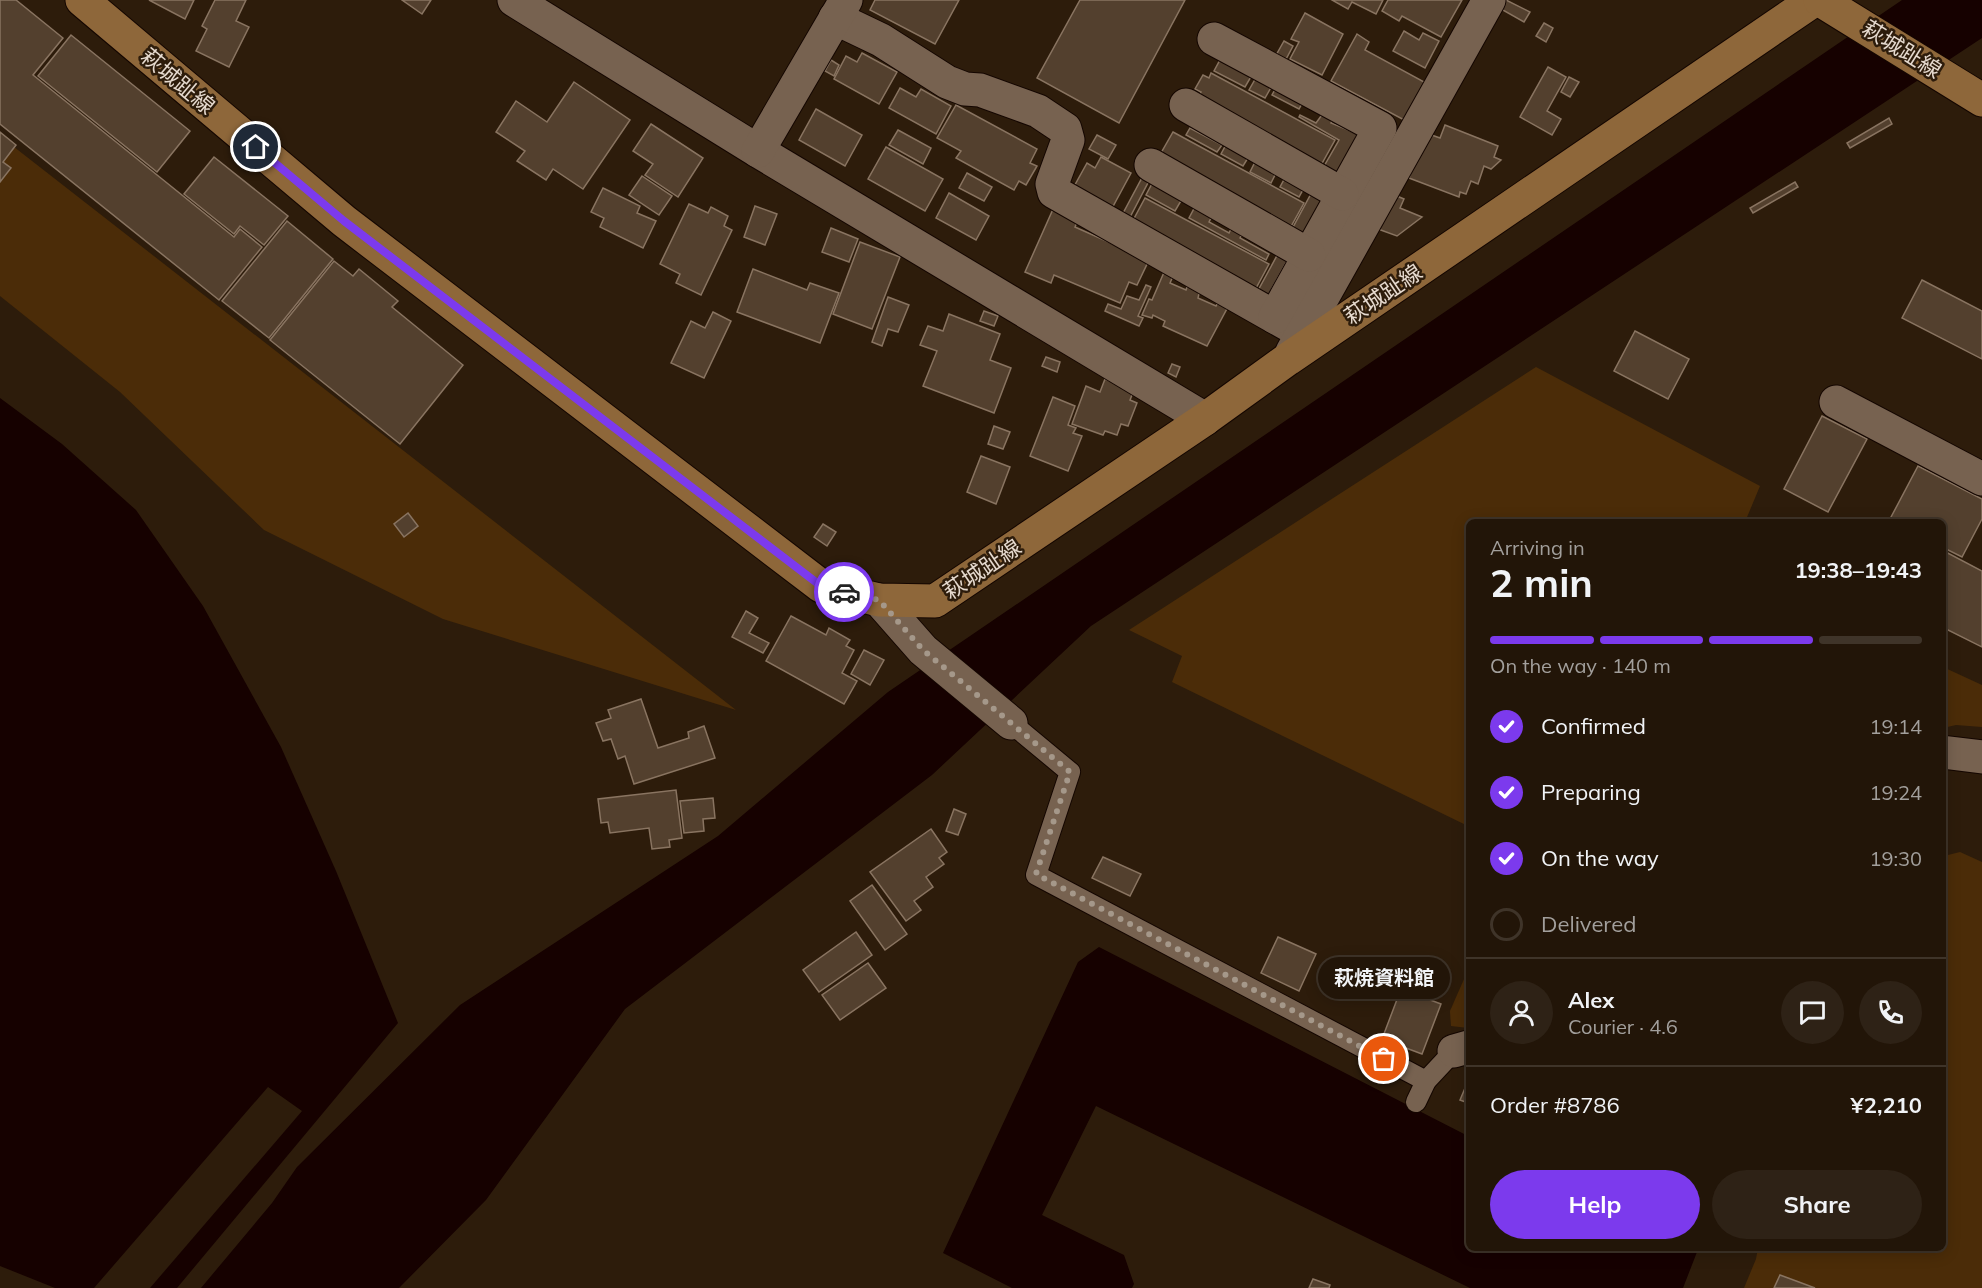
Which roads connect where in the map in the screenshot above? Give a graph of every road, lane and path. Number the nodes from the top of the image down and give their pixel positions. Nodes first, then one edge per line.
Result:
1 (82, 0) edge
2 (514, 0) edge
3 (1489, 0) edge
4 (1814, 0) edge
5 (1820, 0) edge
6 (840, 9) edge
7 (1214, 39) dead end
8 (1974, 95) edge
9 (1186, 105) dead end
10 (758, 151) junction
11 (1151, 165) dead end
12 (1342, 194) junction
13 (1309, 255) junction
14 (1275, 317) junction
15 (1296, 346) junction
16 (1836, 402) dead end
17 (1205, 419) junction
18 (1982, 479) edge
19 (879, 600) junction
20 (1011, 723) joint
21 (1946, 753) edge
22 (1982, 758) edge
23 (1461, 1049) edge
24 (1426, 1081) junction
25 (1416, 1102) dead end

1 - 19 main road, 萩城趾線
2 - 10 street
3 - 15 street
4 - 15 main road, 萩城趾線
5 - 8 main road, 萩城趾線
6 - 10 street
6 - 14 street
7 - 12 street
9 - 12 street
10 - 17 street
11 - 13 street
12 - 13 street
13 - 14 street
14 - 15 street
15 - 17 main road, 萩城趾線
16 - 18 street
17 - 19 main road, 萩城趾線
19 - 20 street
20 - 24 lane
21 - 22 street
23 - 24 lane
24 - 25 lane

